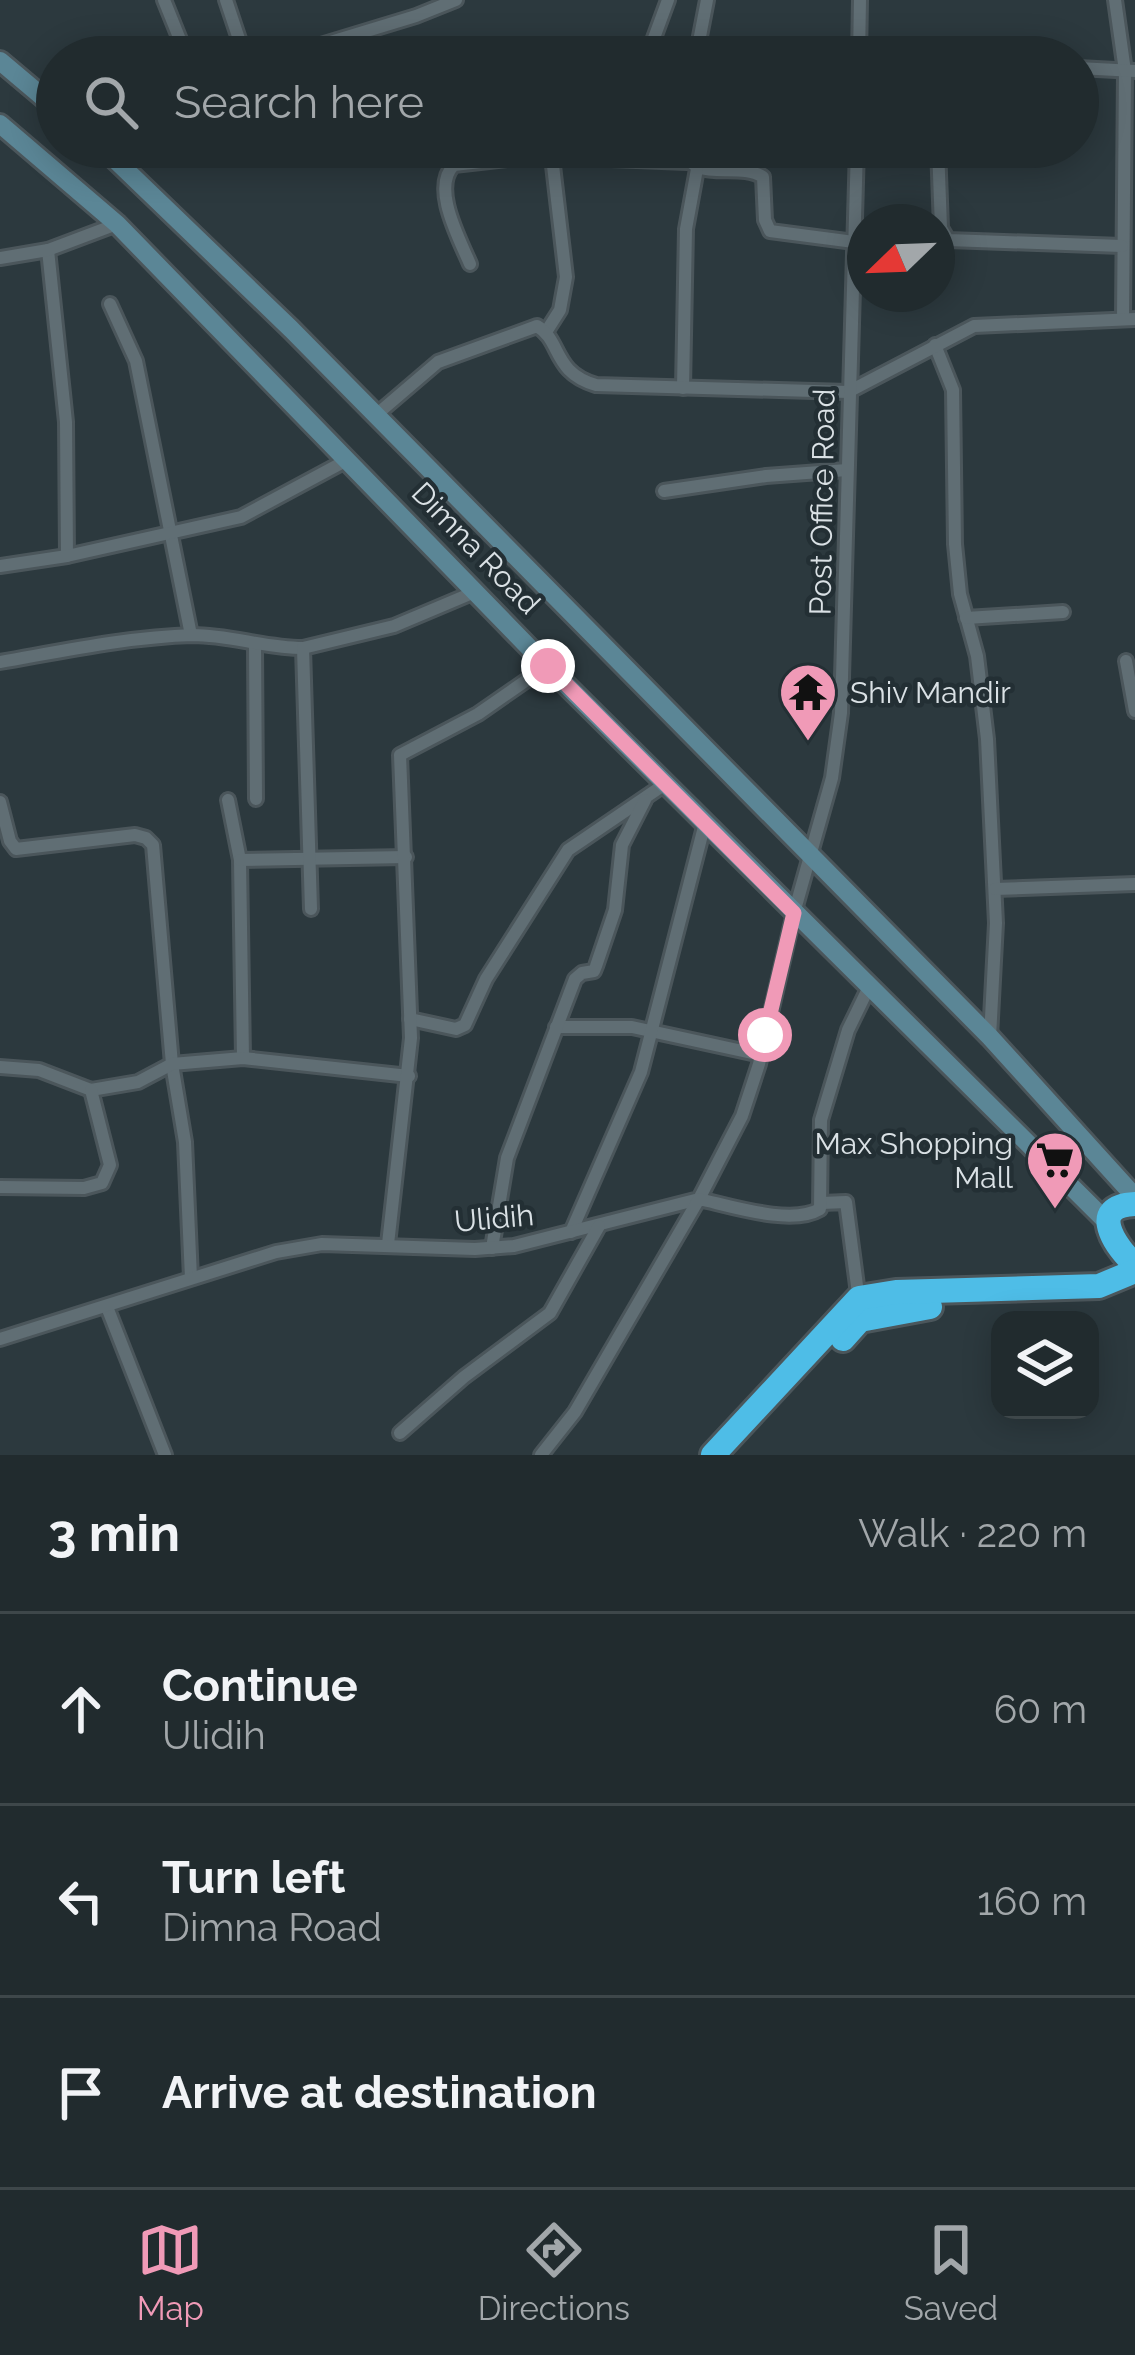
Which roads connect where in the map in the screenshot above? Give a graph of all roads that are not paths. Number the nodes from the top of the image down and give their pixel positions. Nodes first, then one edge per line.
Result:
1 (164, 0) edge
2 (226, 0) edge
3 (456, 0) edge
4 (668, 0) edge
5 (707, 0) edge
6 (860, 0) edge
7 (1115, 0) edge
8 (179, 36) edge
9 (238, 36) edge
10 (345, 36) edge
11 (655, 36) edge
12 (700, 36) edge
13 (859, 36) edge
14 (0, 62) edge
15 (1099, 69) edge
16 (1130, 71) edge
17 (36, 92) edge
18 (0, 124) edge
19 (1128, 143) edge
20 (36, 155) edge
21 (51, 168) edge
22 (123, 168) edge
23 (453, 168) edge
24 (554, 168) edge
25 (689, 168) edge
26 (738, 168) edge
27 (856, 168) edge
28 (939, 168) edge
29 (855, 204) edge
30 (117, 224) junction
31 (847, 241) edge
32 (1122, 246) junction
33 (48, 250) junction
34 (0, 258) edge
35 (470, 263) dead end
36 (110, 304) dead end
37 (851, 312) edge
38 (1129, 319) edge
39 (546, 332) junction
40 (935, 345) junction
41 (683, 388) junction
42 (848, 392) junction
43 (376, 415) junction
44 (349, 459) junction
45 (847, 470) junction
46 (664, 491) dead end
47 (172, 534) junction
48 (67, 556) junction
49 (0, 566) edge
50 (477, 592) junction
51 (1063, 612) dead end
52 (966, 617) junction
53 (191, 635) junction
54 (255, 645) junction
55 (302, 647) junction
56 (1126, 661) dead end
57 (0, 662) edge
58 (548, 666) junction
59 (1135, 710) edge
60 (665, 784) junction
61 (256, 799) dead end
62 (228, 800) dead end
63 (645, 800) junction
64 (0, 802) edge
65 (705, 824) junction
66 (810, 856) junction
67 (406, 857) junction
68 (240, 860) junction
69 (311, 860) junction
70 (1135, 884) edge
71 (995, 889) junction
72 (311, 909) dead end
73 (794, 913) junction
74 (870, 985) junction
75 (410, 1019) junction
76 (556, 1027) junction
77 (650, 1031) junction
78 (990, 1036) junction
79 (761, 1055) junction
80 (243, 1058) junction
81 (172, 1064) junction
82 (0, 1067) edge
83 (409, 1076) junction
84 (91, 1090) junction
85 (0, 1187) edge
86 (699, 1199) junction
87 (1135, 1200) edge
88 (822, 1203) junction
89 (1108, 1223) junction
90 (599, 1226) junction
91 (571, 1232) junction
92 (388, 1244) junction
93 (492, 1248) junction
94 (1135, 1268) edge
95 (191, 1278) junction
96 (1135, 1291) edge
97 (107, 1307) junction
98 (860, 1309) junction
99 (0, 1339) edge
100 (400, 1433) dead end
101 (165, 1455) edge
102 (541, 1455) edge
103 (713, 1455) edge
104 (732, 1455) edge

1 - 8 street
2 - 9 street
3 - 10 street
4 - 11 street
5 - 12 street
6 - 13 street
7 - 16 street
14 - 17 street
15 - 16 street
16 - 19 street
18 - 20 street, Dimna Road
19 - 32 street
21 - 30 street, Dimna Road
22 - 43 street
23 - 35 street
24 - 39 street
25 - 41 street
26 - 31 street
27 - 29 street, Post Office Road
28 - 32 street
30 - 33 street
30 - 44 street, Dimna Road
32 - 38 street
33 - 34 street
33 - 48 street
36 - 47 street
37 - 42 street, Post Office Road
38 - 40 street
39 - 41 street
39 - 43 street
40 - 42 street
40 - 52 street
41 - 42 street
42 - 45 street, Post Office Road
43 - 66 street
44 - 47 street
44 - 50 street, Dimna Road
45 - 46 street
45 - 66 street, Post Office Road
47 - 48 street
47 - 53 street
48 - 49 street
50 - 55 street
50 - 58 street, Dimna Road
51 - 52 street
52 - 71 street
53 - 54 street
53 - 57 street
54 - 55 street
54 - 61 street
55 - 69 street
56 - 59 street
58 - 60 street, Dimna Road
58 - 67 street
60 - 63 street
60 - 65 street, Dimna Road
62 - 68 street
63 - 75 street
63 - 76 street
64 - 81 street
65 - 73 street, Dimna Road
65 - 77 street
66 - 73 street, Post Office Road
66 - 78 street
67 - 69 street
67 - 75 street
68 - 69 street
68 - 80 street
69 - 72 street
70 - 71 street
71 - 78 street
73 - 74 street, Dimna Road
73 - 79 street
74 - 88 street
74 - 89 street, Dimna Road
75 - 83 street
76 - 77 street
76 - 93 street
77 - 79 street
77 - 91 street
78 - 87 street
79 - 86 street
80 - 81 street
80 - 83 street
81 - 84 street
81 - 95 street
82 - 84 street
83 - 92 street
84 - 85 street
86 - 88 street
86 - 90 street, Ulidih
86 - 102 street
87 - 89 highway
88 - 98 street
89 - 94 highway
90 - 91 street, Ulidih
90 - 100 street
91 - 93 street, Ulidih
92 - 93 street, Ulidih
92 - 95 street, Ulidih
94 - 98 highway
95 - 97 street, Ulidih
96 - 98 highway
97 - 99 street, Ulidih
97 - 101 street
98 - 103 highway
98 - 104 highway

